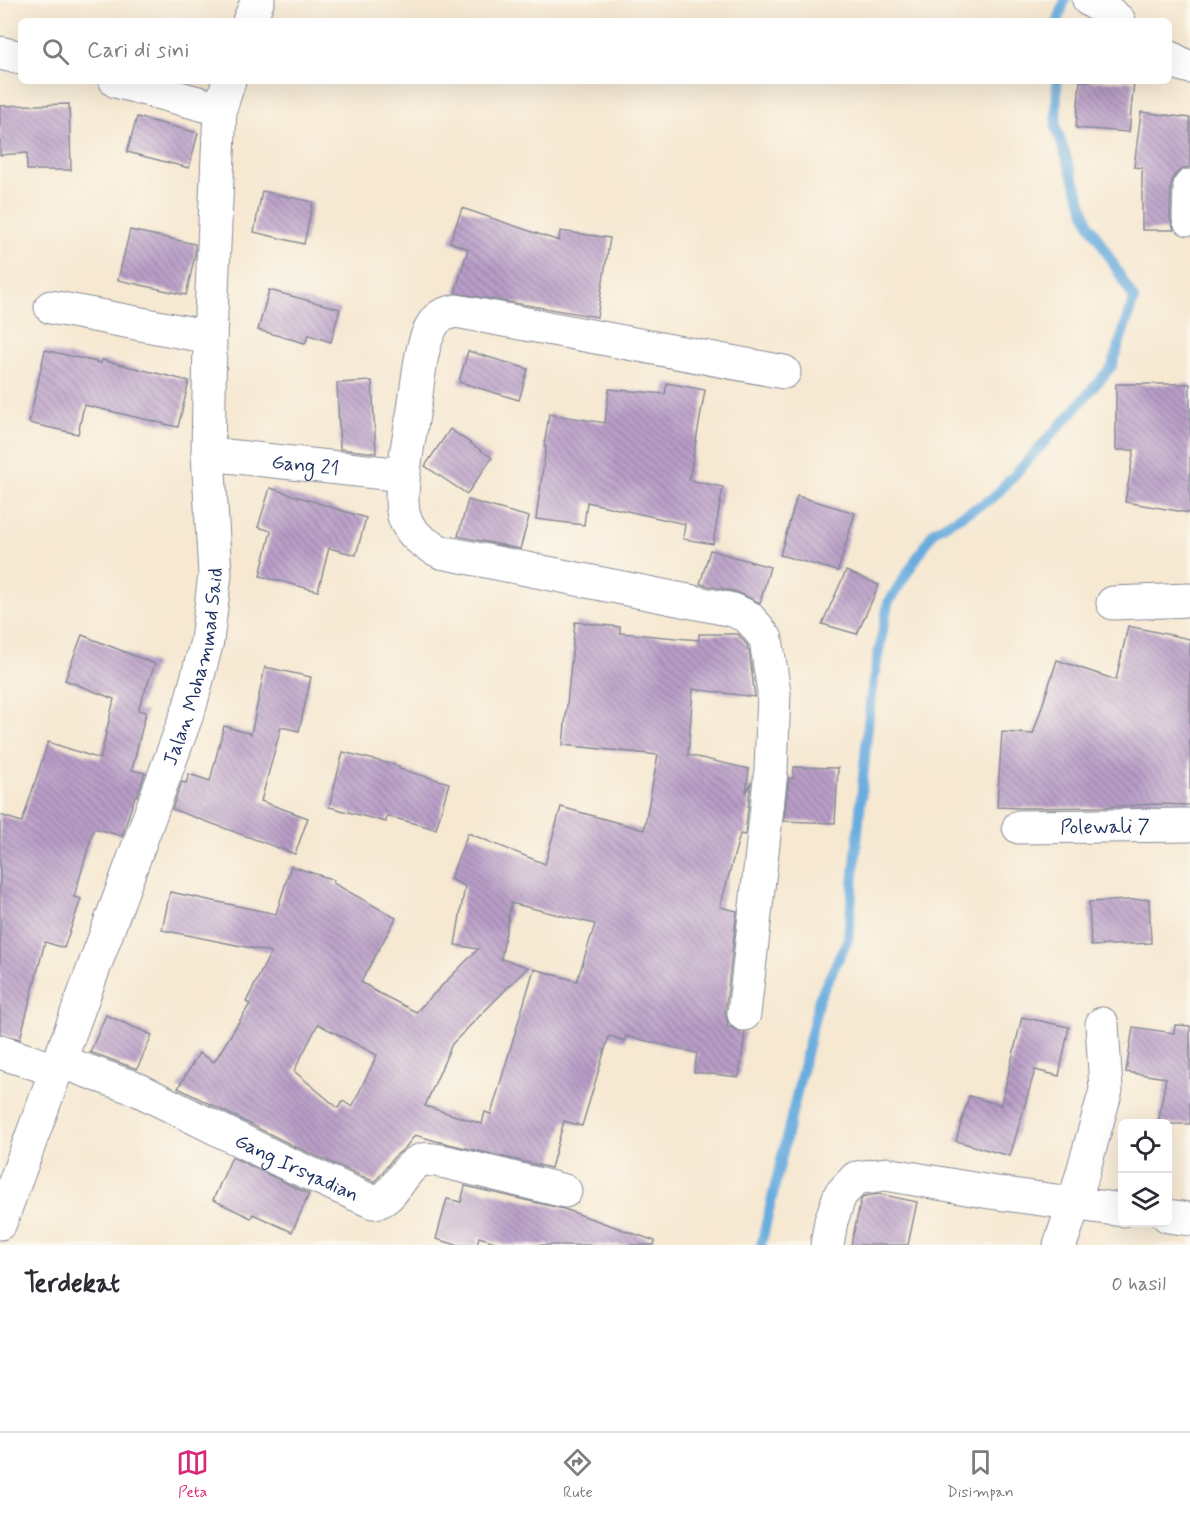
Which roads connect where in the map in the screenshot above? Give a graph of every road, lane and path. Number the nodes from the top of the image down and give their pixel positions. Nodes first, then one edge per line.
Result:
1 (258, 0) edge
2 (250, 18) edge
3 (0, 53) edge
4 (18, 57) edge
5 (1172, 58) edge
6 (1190, 67) edge
7 (139, 84) edge
8 (224, 95) edge
9 (1190, 186) edge
10 (1189, 219) edge
11 (51, 306) dead end
12 (210, 337) junction
13 (784, 372) dead end
14 (208, 454) junction
15 (403, 475) junction
16 (1190, 600) edge
17 (1113, 603) dead end
18 (1190, 825) edge
19 (1019, 827) dead end
20 (744, 1014) dead end
21 (1102, 1024) dead end
22 (0, 1052) edge
23 (57, 1065) junction
24 (565, 1191) dead end
25 (1074, 1204) junction
26 (1118, 1210) edge
27 (1172, 1217) edge
28 (1190, 1219) edge
29 (0, 1223) edge
30 (827, 1245) edge
31 (1060, 1245) edge

1 - 2 street
3 - 4 street
5 - 6 street
7 - 8 street
8 - 12 street, Jalan Mohammad Said
9 - 10 street
11 - 12 street
12 - 14 street, Jalan Mohammad Said
13 - 15 street
14 - 15 street, Gang 21
14 - 23 street, Jalan Mohammad Said
15 - 20 street
16 - 17 street
18 - 19 street, Polewali 7
21 - 25 street
22 - 23 street
23 - 24 street, Gang Irsyadian
23 - 29 street, Jalan Mohammad Said
25 - 26 street
25 - 30 street
25 - 31 street
27 - 28 street

